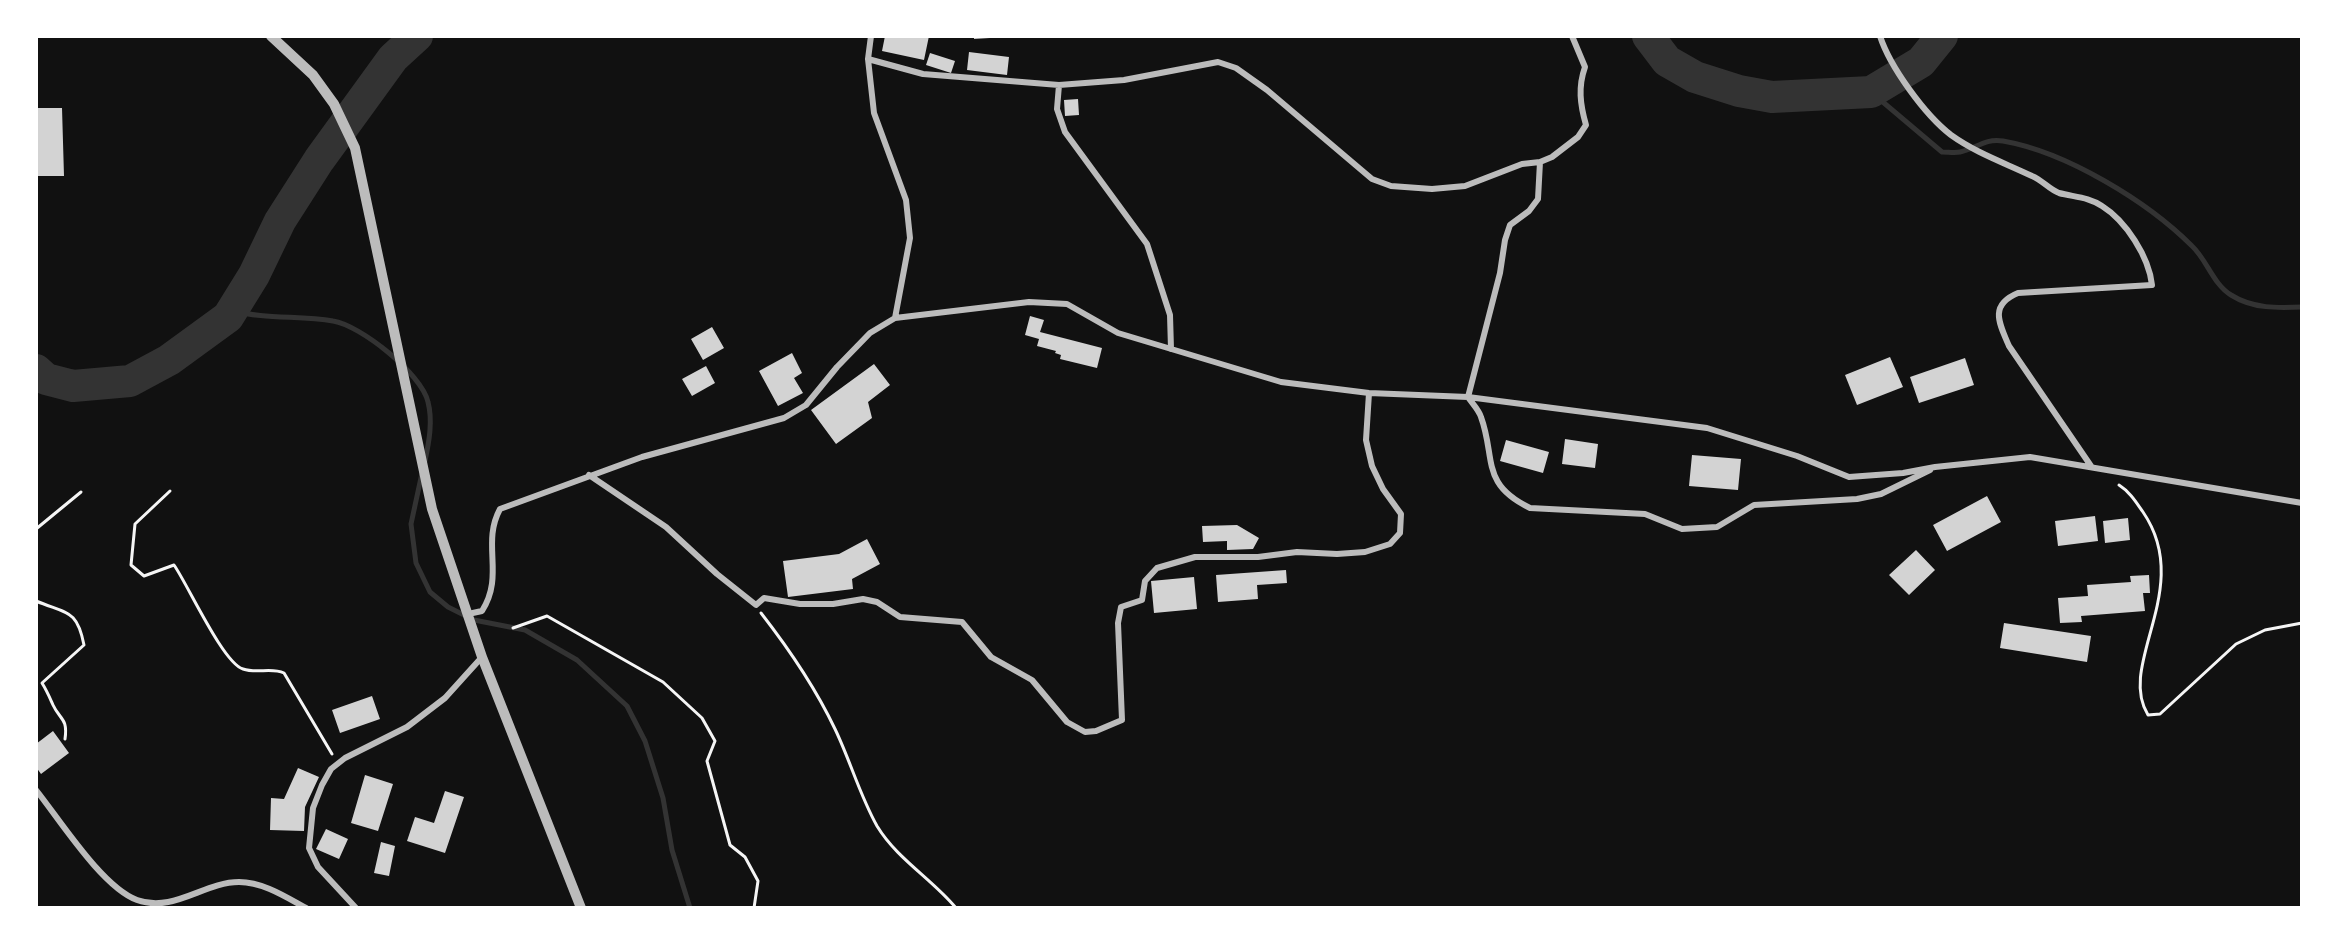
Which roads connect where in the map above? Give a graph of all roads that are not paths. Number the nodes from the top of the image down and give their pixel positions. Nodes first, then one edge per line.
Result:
1 (271, 36) edge
2 (871, 36) edge
3 (1572, 36) edge
4 (1880, 36) edge
5 (868, 59) junction
6 (1059, 85) junction
7 (1540, 162) junction
8 (895, 318) junction
9 (1171, 349) junction
10 (1368, 393) junction
11 (1468, 397) junction
12 (2091, 466) junction
13 (1935, 467) junction
14 (588, 475) junction
15 (2302, 503) edge
16 (468, 614) junction
17 (482, 657) junction
18 (36, 790) edge
19 (306, 908) edge
20 (356, 908) edge
21 (581, 908) edge

1 - 16 street
2 - 5 street
3 - 7 street
4 - 12 street
5 - 6 street
5 - 8 street
6 - 7 street
6 - 9 street
7 - 11 street
8 - 9 street
8 - 14 street
9 - 10 street
10 - 11 street
10 - 14 street
11 - 13 street
11 - 13 street
12 - 13 street
12 - 15 street
14 - 16 street
16 - 17 street
17 - 20 street
17 - 21 street
18 - 19 street

